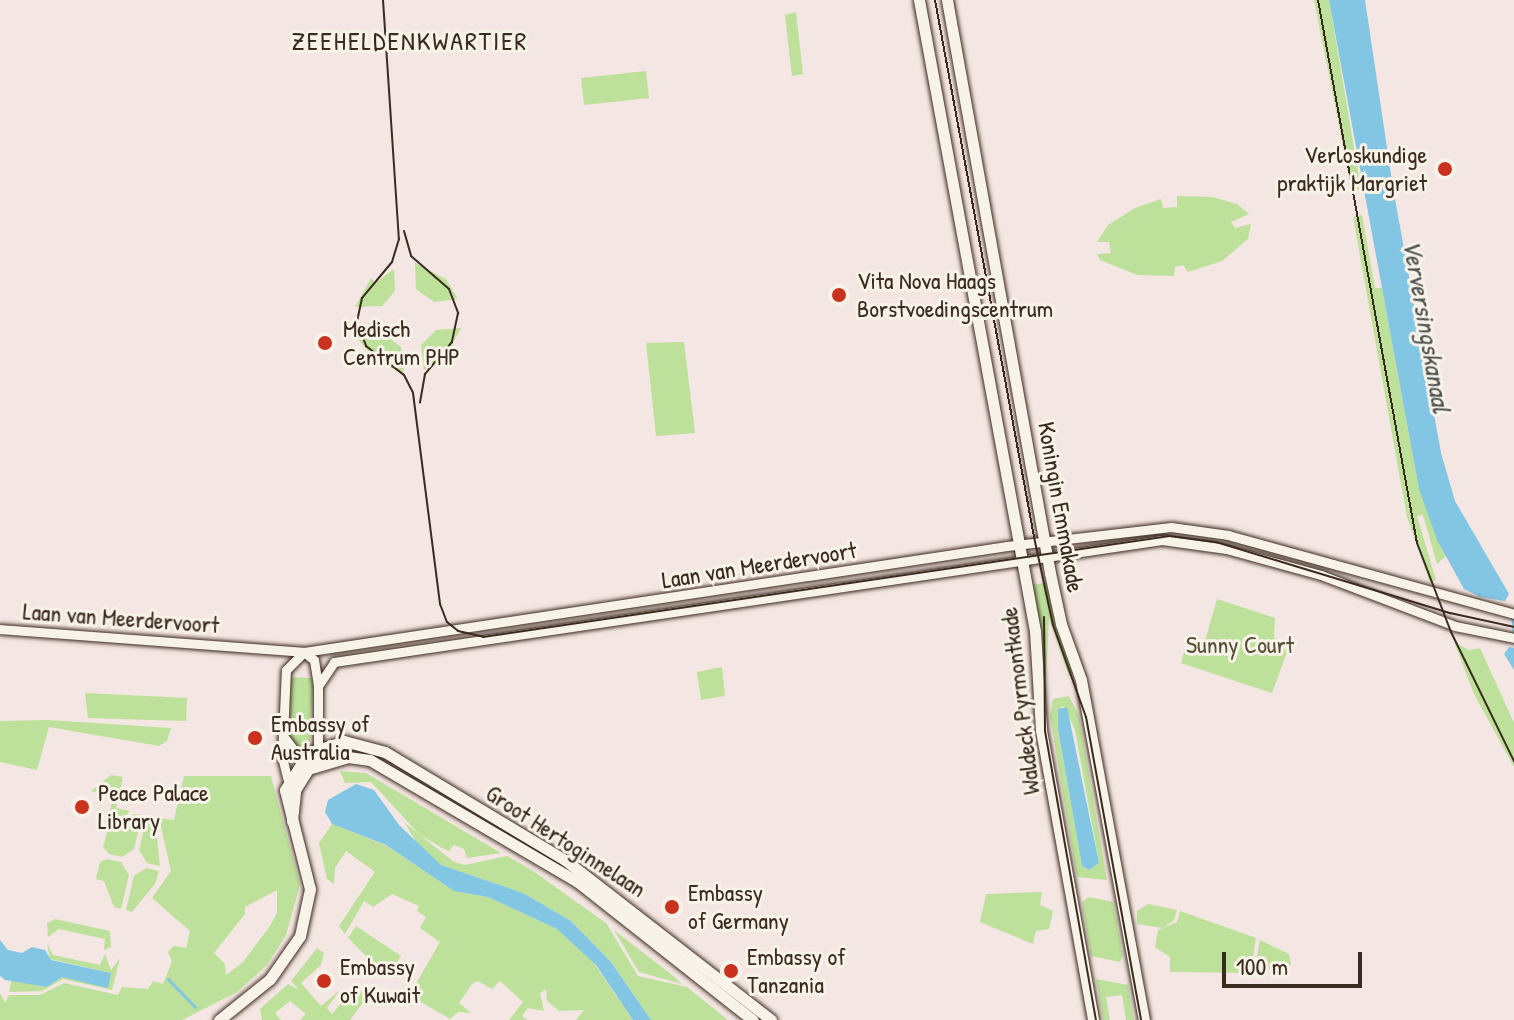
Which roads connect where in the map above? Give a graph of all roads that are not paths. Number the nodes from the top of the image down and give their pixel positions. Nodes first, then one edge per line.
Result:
1 (919, 0) edge
2 (947, 0) edge
3 (1044, 542) junction
4 (1019, 545) junction
5 (1047, 557) junction
6 (1022, 562) junction
7 (1514, 614) edge
8 (0, 629) edge
9 (1514, 638) edge
10 (304, 652) junction
11 (318, 686) junction
12 (284, 737) junction
13 (318, 747) junction
14 (307, 765) junction
15 (288, 781) junction
16 (292, 822) junction
17 (219, 1020) edge
18 (753, 1020) edge
19 (771, 1020) edge
20 (1093, 1020) edge
21 (1144, 1020) edge

1 - 4 main road, Waldeck Pyrmontkade
2 - 3 main road, Koningin Emmakade
3 - 4 street, Laan van Meerdervoort
3 - 5 main road, Koningin Emmakade
3 - 7 street, Laan van Meerdervoort
4 - 6 main road, Waldeck Pyrmontkade
4 - 10 street, Laan van Meerdervoort
5 - 6 street, Laan van Meerdervoort
5 - 9 street, Laan van Meerdervoort
5 - 21 main road, Koningin Emmakade
6 - 11 street, Laan van Meerdervoort
6 - 20 main road, Waldeck Pyrmontkade
8 - 10 street, Laan van Meerdervoort
10 - 11 street
10 - 12 street
11 - 13 street
12 - 14 street
12 - 15 street
13 - 14 main road
13 - 19 main road, Groot Hertoginnelaan
14 - 15 main road
14 - 16 main road
14 - 18 main road, Groot Hertoginnelaan
15 - 16 main road
16 - 17 main road

